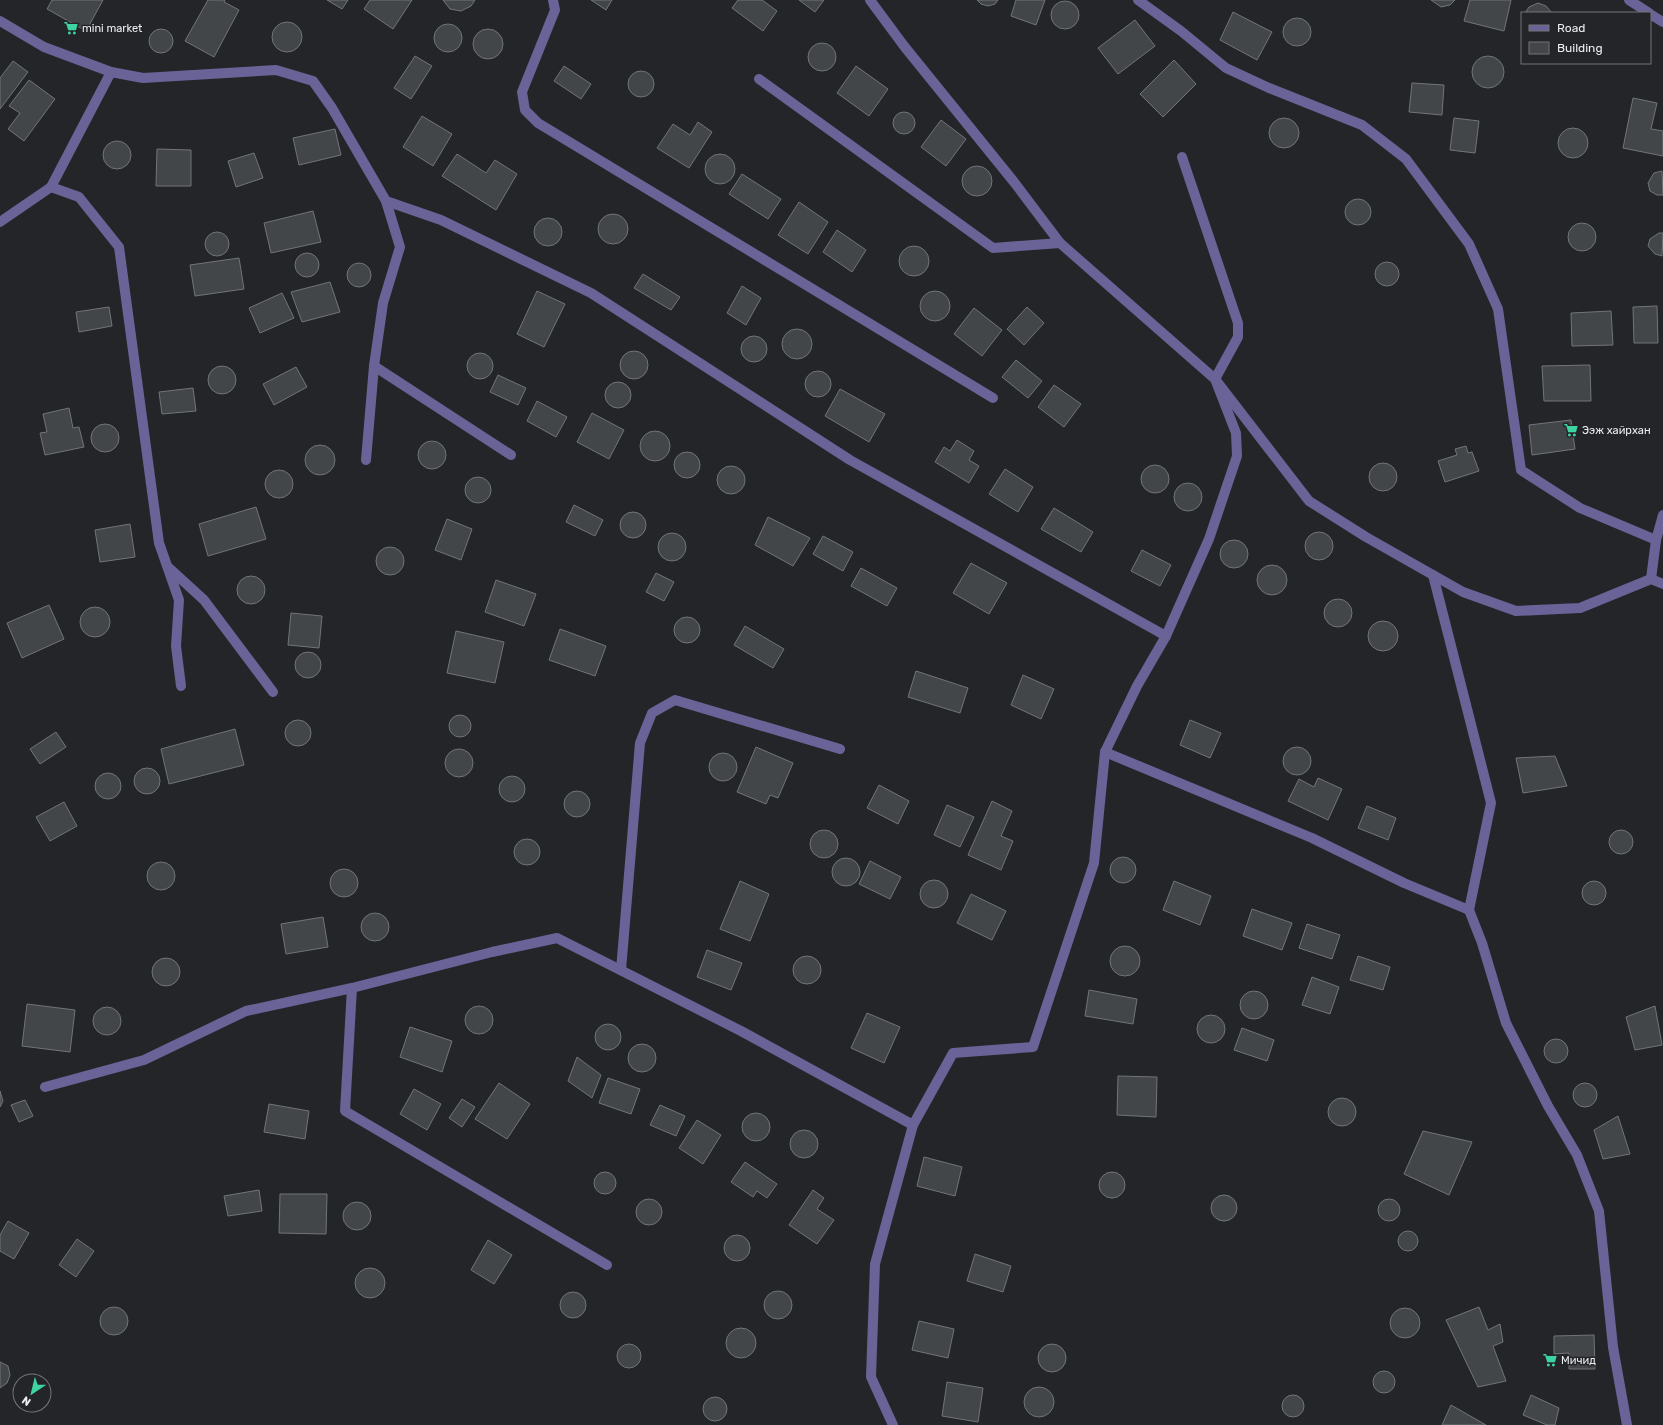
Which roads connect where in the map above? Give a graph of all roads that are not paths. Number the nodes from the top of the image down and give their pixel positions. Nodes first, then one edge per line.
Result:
1 (553, 0) edge
2 (870, 0) edge
3 (1138, 0) edge
4 (1629, 0) edge
5 (1648, 12) edge
6 (1651, 14) edge
7 (0, 21) edge
8 (1663, 22) edge
9 (111, 72) junction
10 (759, 79) dead end
11 (1182, 157) dead end
12 (51, 187) junction
13 (386, 201) junction
14 (0, 222) edge
15 (1060, 243) junction
16 (374, 366) junction
17 (1215, 379) junction
18 (992, 398) dead end
19 (511, 455) dead end
20 (366, 460) dead end
21 (1663, 515) edge
22 (1656, 540) junction
23 (168, 567) junction
24 (1433, 575) junction
25 (1651, 579) junction
26 (1663, 584) edge
27 (1166, 636) junction
28 (181, 686) dead end
29 (273, 692) dead end
30 (840, 749) dead end
31 (1105, 752) junction
32 (1469, 910) junction
33 (622, 970) junction
34 (352, 988) junction
35 (45, 1087) dead end
36 (913, 1125) junction
37 (607, 1266) dead end
38 (893, 1425) edge
39 (1628, 1425) edge

1 - 18 street
2 - 15 street
3 - 22 street
4 - 5 street
6 - 8 street
7 - 9 street
9 - 12 street
9 - 13 street
10 - 15 street
11 - 17 street
12 - 14 street
12 - 23 street
13 - 16 street
13 - 27 street
15 - 17 street
16 - 19 street
16 - 20 street
17 - 24 street
17 - 27 street
21 - 22 street
22 - 25 street
23 - 28 street
23 - 29 street
24 - 25 street
24 - 32 street
25 - 26 street
27 - 31 street
30 - 33 street
31 - 32 street
31 - 36 street
32 - 39 street
33 - 34 street
33 - 36 street
34 - 35 street
34 - 37 street
36 - 38 street

